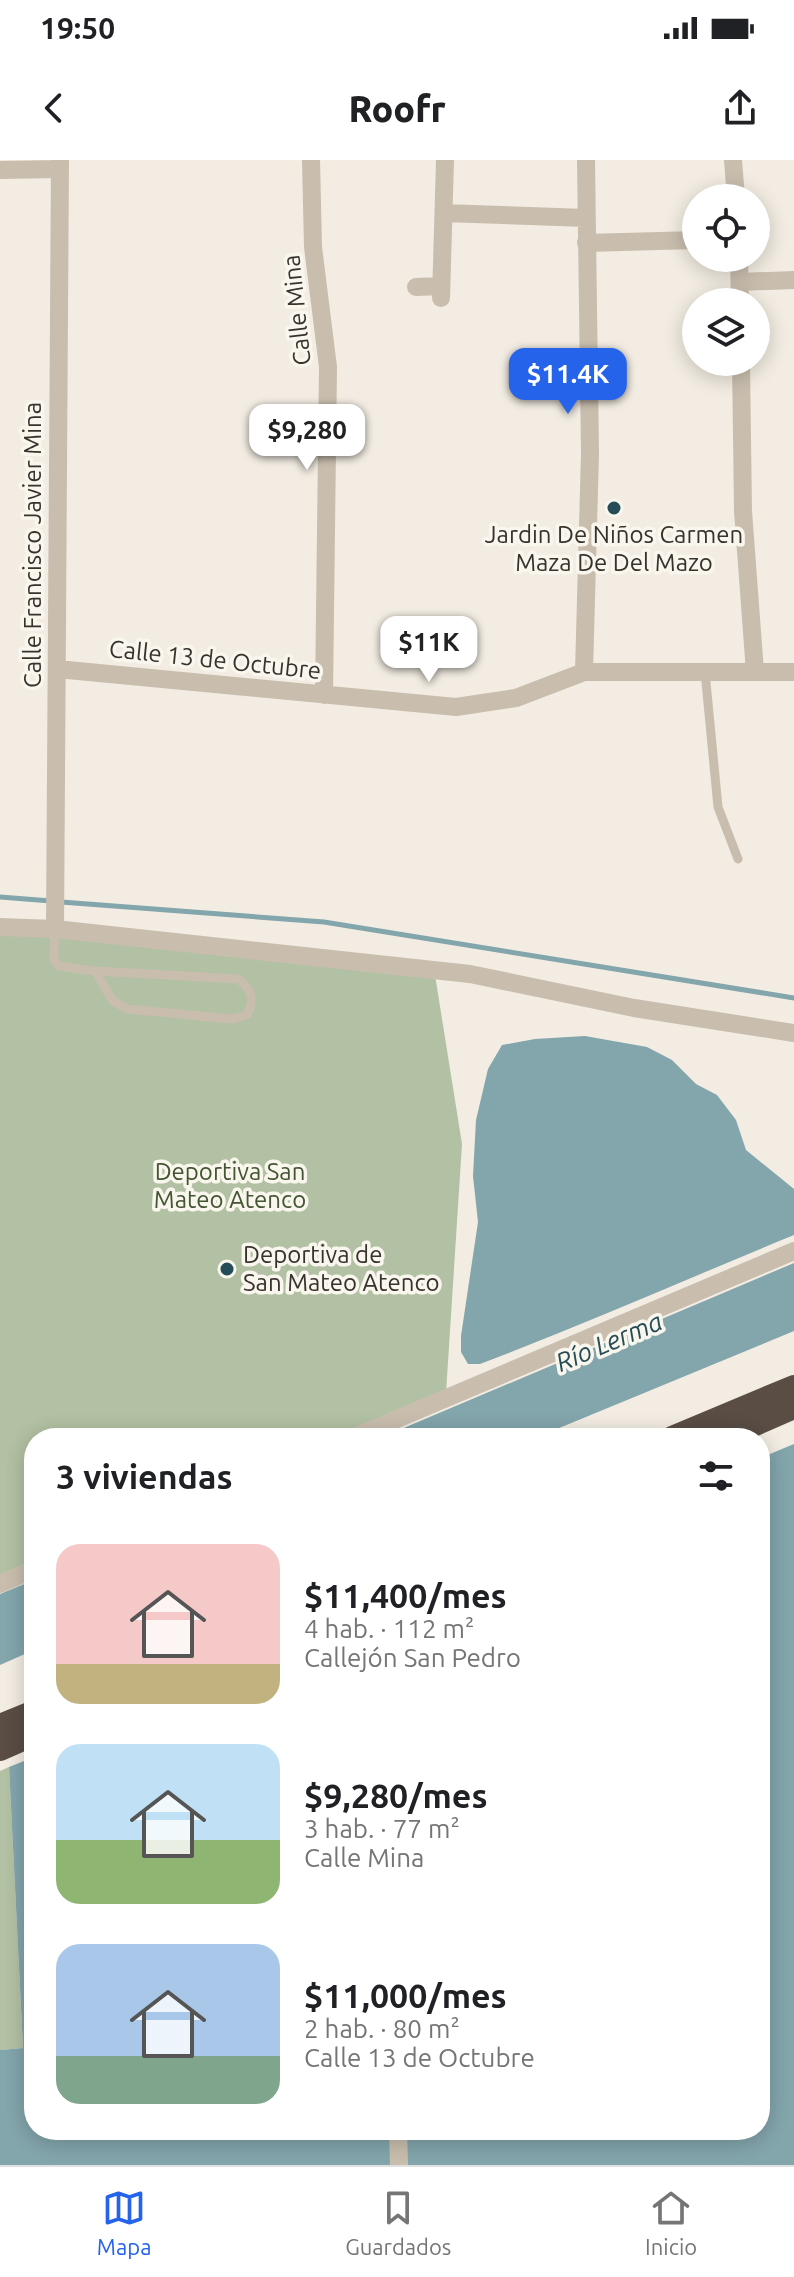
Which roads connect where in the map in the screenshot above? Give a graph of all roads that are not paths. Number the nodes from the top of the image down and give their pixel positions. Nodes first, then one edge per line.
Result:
1 (311, 160) edge
2 (445, 160) edge
3 (586, 160) edge
4 (733, 160) edge
5 (60, 164) edge
6 (0, 170) edge
7 (735, 184) edge
8 (444, 213) junction
9 (586, 218) junction
10 (682, 240) edge
11 (586, 243) junction
12 (740, 272) edge
13 (794, 280) edge
14 (740, 282) junction
15 (416, 287) dead end
16 (740, 288) edge
17 (741, 376) edge
18 (57, 669) junction
19 (584, 672) junction
20 (705, 672) junction
21 (755, 672) junction
22 (794, 672) edge
23 (324, 695) junction
24 (738, 859) dead end
25 (55, 921) junction
26 (0, 927) edge
27 (95, 971) junction
28 (794, 1033) edge
29 (794, 1251) edge
30 (794, 1387) edge
31 (794, 1407) edge
32 (376, 1428) edge
33 (696, 1428) edge
34 (746, 1428) edge
35 (24, 1573) edge
36 (0, 1584) edge
37 (24, 1716) edge
38 (0, 1726) edge
39 (24, 1738) edge
40 (0, 1749) edge
41 (398, 2140) edge
42 (399, 2165) edge

1 - 23 street, Calle Mina
2 - 8 street
3 - 9 street
4 - 7 street
5 - 6 street
5 - 18 street, Calle Francisco Javier Mina
8 - 9 street
8 - 15 street
9 - 11 street
10 - 11 street
11 - 19 street
12 - 14 street
13 - 14 street
14 - 16 street
17 - 21 street
18 - 23 street, Calle 13 de Octubre
18 - 25 street, Calle Francisco Javier Mina
19 - 20 street, Calle 13 de Octubre
19 - 23 street, Calle 13 de Octubre
20 - 21 street, Calle 13 de Octubre
20 - 24 lane
21 - 22 street, Calle 13 de Octubre
25 - 26 street
25 - 27 lane
25 - 28 street
27 - 27 lane
29 - 32 street
30 - 33 highway
31 - 34 highway
35 - 36 street
37 - 38 highway
39 - 40 highway
41 - 42 street

